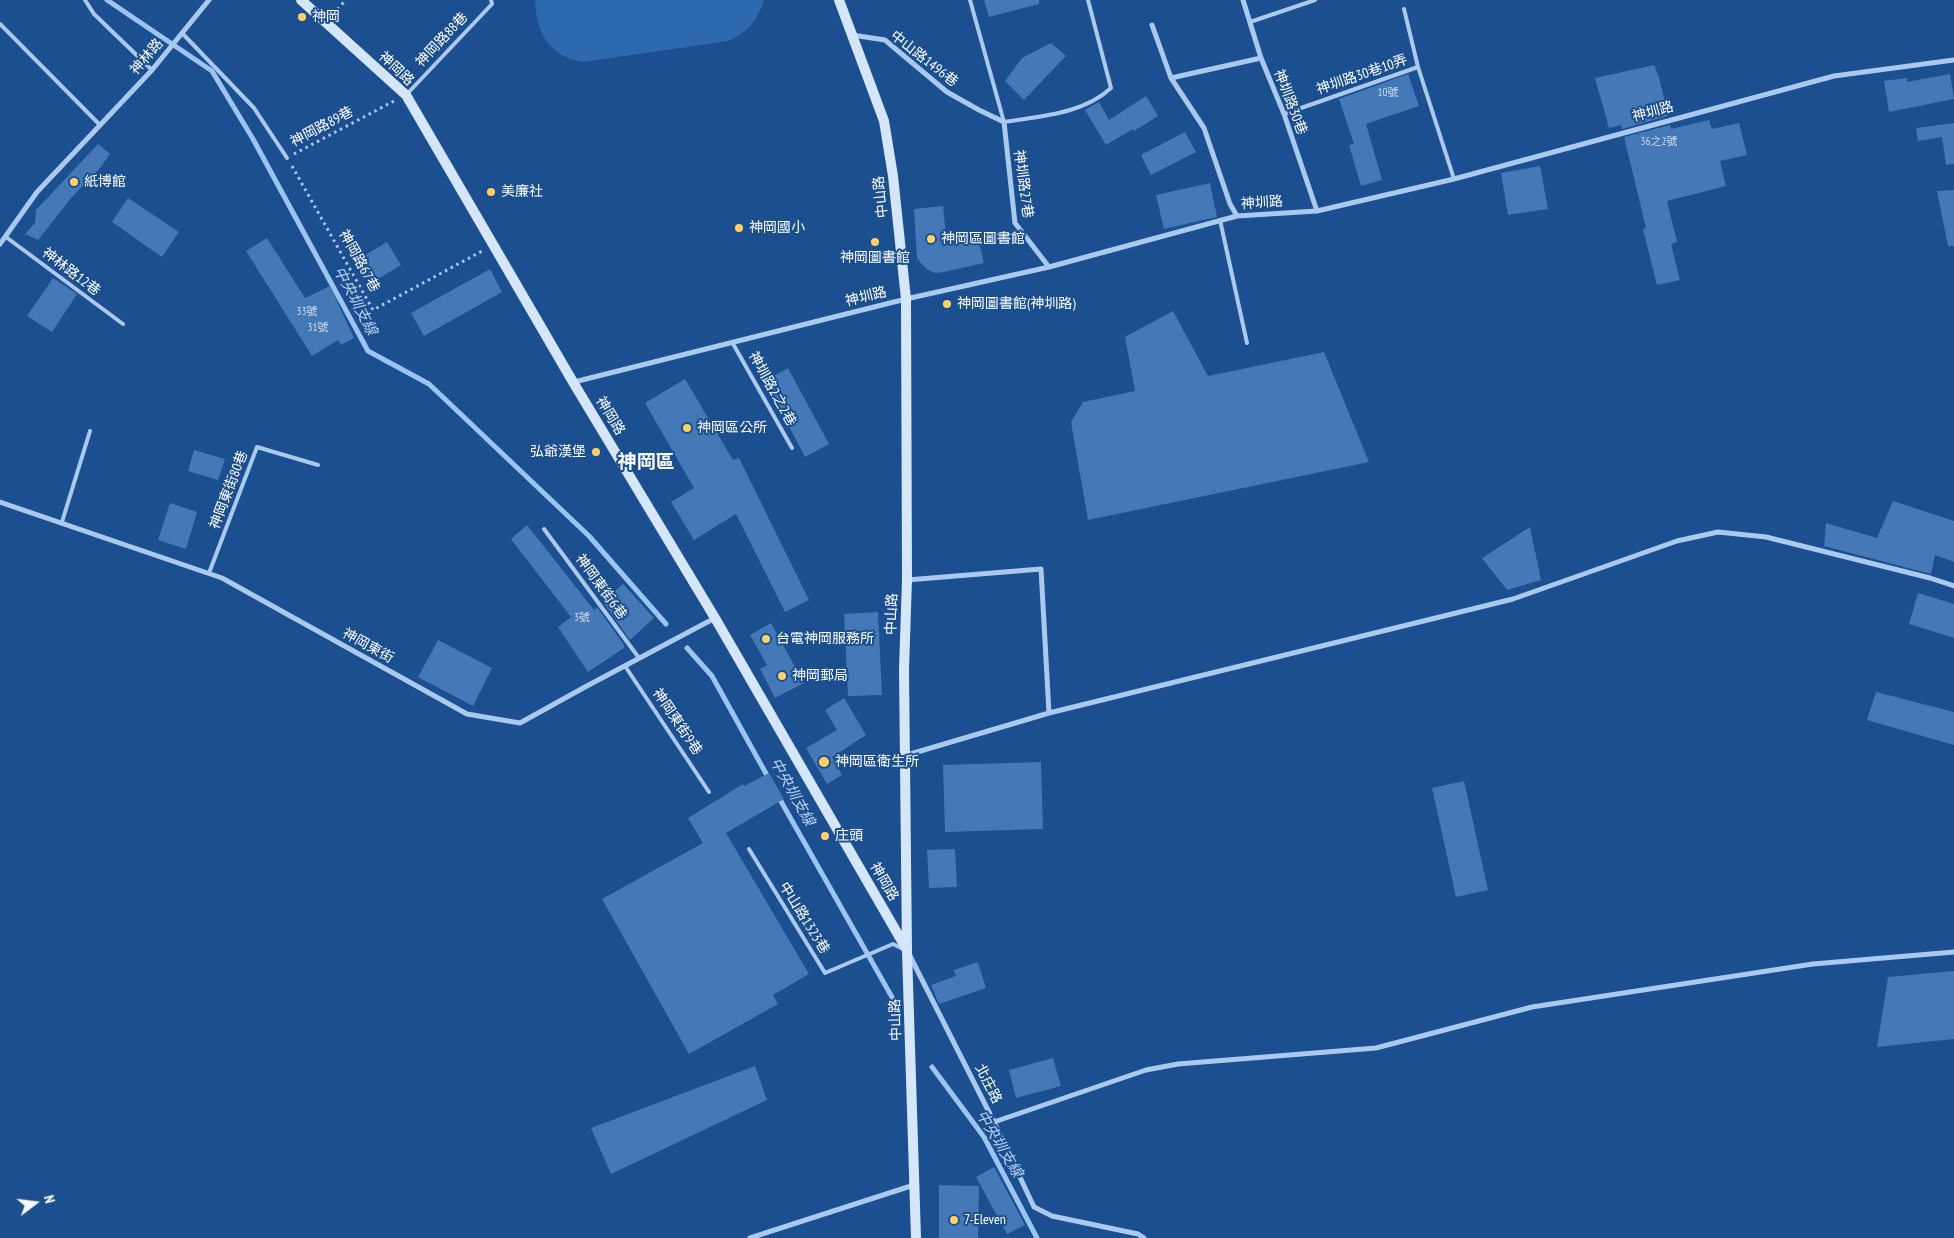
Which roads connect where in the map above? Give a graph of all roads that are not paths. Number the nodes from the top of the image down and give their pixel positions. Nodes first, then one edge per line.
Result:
1 (85, 0) edge
2 (209, 0) edge
3 (301, 0) edge
4 (492, 0) edge
5 (839, 0) edge
6 (970, 0) edge
7 (1088, 0) edge
8 (1243, 0) edge
9 (1315, 0) edge
10 (1404, 9) dead end
11 (1250, 22) junction
12 (0, 24) edge
13 (1152, 25) dead end
14 (182, 33) junction
15 (852, 35) junction
16 (1261, 58) junction
17 (1954, 60) edge
18 (1418, 67) junction
19 (152, 70) junction
20 (1171, 78) junction
21 (406, 95) junction
22 (1284, 114) junction
23 (1004, 122) junction
24 (100, 125) junction
25 (287, 158) road end
26 (1454, 179) junction
27 (1317, 211) junction
28 (1237, 216) junction
29 (1220, 220) junction
30 (6, 237) junction
31 (0, 244) edge
32 (1049, 267) junction
33 (906, 299) junction
34 (123, 324) dead end
35 (732, 342) junction
36 (1247, 343) dead end
37 (573, 382) junction
38 (90, 431) dead end
39 (792, 448) dead end
40 (318, 465) dead end
41 (0, 502) edge
42 (62, 522) junction
43 (544, 529) dead end
44 (209, 573) junction
45 (907, 580) junction
46 (1954, 586) edge
47 (715, 618) junction
48 (639, 658) junction
49 (625, 666) junction
50 (1049, 713) junction
51 (907, 755) junction
52 (709, 792) dead end
53 (749, 849) dead end
54 (908, 951) junction
55 (1954, 952) edge
56 (994, 1122) junction
57 (915, 1184) junction
58 (750, 1238) edge
59 (916, 1238) edge
60 (1144, 1238) edge

1 - 19 lane
2 - 14 street, 神林路
3 - 21 street, 神岡路
4 - 21 lane, 神岡路88巷
5 - 15 street, 中山路
6 - 23 lane
7 - 23 lane
8 - 11 street, 神圳路30巷
9 - 11 lane
10 - 18 lane
11 - 16 street, 神圳路30巷
12 - 24 lane
13 - 20 street
14 - 19 street, 神林路
14 - 25 lane, 神岡路89巷
15 - 23 street, 中山路1496巷
15 - 33 street, 中山路
16 - 20 street
16 - 22 street, 神圳路30巷
17 - 26 street, 神圳路
18 - 22 lane, 神圳路30巷10弄
18 - 26 lane
19 - 24 street, 神林路
20 - 28 street
21 - 37 street, 神岡路
22 - 27 street, 神圳路30巷
23 - 32 street, 神圳路27巷
24 - 30 street, 神林路
26 - 27 street, 神圳路
27 - 28 street, 神圳路
28 - 29 street, 神圳路
29 - 32 street, 神圳路
29 - 36 lane
30 - 31 street, 神林路
30 - 34 lane, 神林路12巷
32 - 33 street, 神圳路
33 - 35 street, 神圳路
33 - 45 street, 中山路
35 - 37 street, 神圳路
35 - 39 lane, 神圳路2之2巷
37 - 47 street, 神岡路
38 - 42 lane
40 - 44 lane, 神岡東街80巷
41 - 42 street, 神岡東街
42 - 44 street, 神岡東街
43 - 48 lane, 神岡東街6巷
44 - 49 street, 神岡東街
45 - 50 street
45 - 51 street, 中山路
46 - 50 street
47 - 48 street, 神岡東街
47 - 54 street, 神岡路
48 - 49 street, 神岡東街
49 - 52 lane, 神岡東街9巷
50 - 51 street
51 - 54 street, 中山路
53 - 54 lane, 中山路1323巷
54 - 56 street, 北庄路
54 - 57 street, 中山路
55 - 56 street
56 - 60 street, 北庄路
57 - 58 street
57 - 59 street, 中山路

